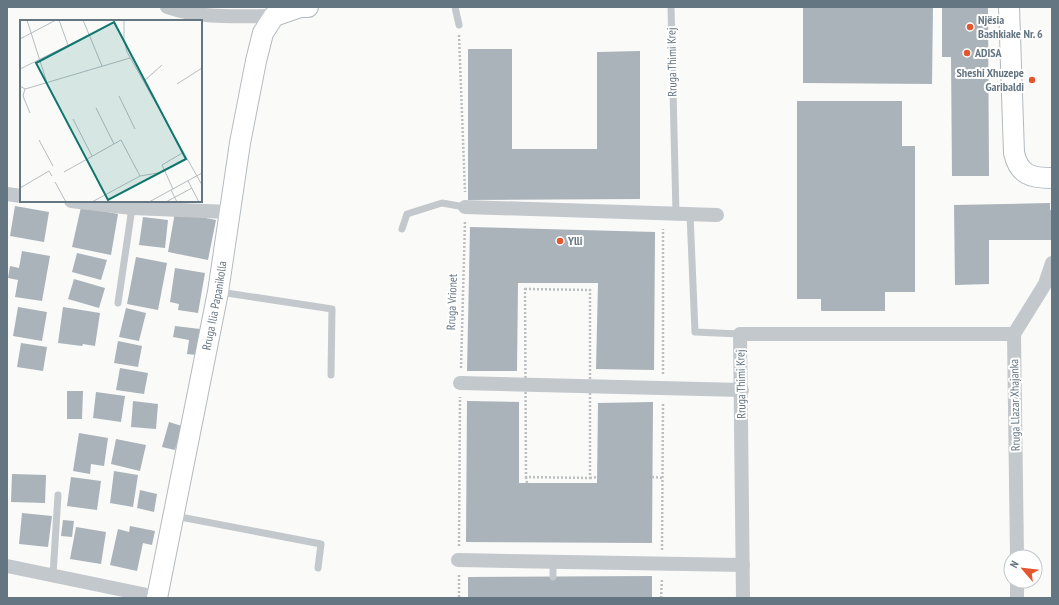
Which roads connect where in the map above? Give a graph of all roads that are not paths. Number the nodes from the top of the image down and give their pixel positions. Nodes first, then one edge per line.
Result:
1 (167, 7) edge
2 (308, 7) edge
3 (455, 7) edge
4 (671, 7) edge
5 (1009, 7) edge
6 (187, 11) edge
7 (274, 16) junction
8 (459, 25) road end
9 (1052, 178) edge
10 (7, 194) edge
11 (20, 196) edge
12 (80, 202) edge
13 (465, 207) joint
14 (132, 208) junction
15 (230, 212) junction
16 (670, 214) junction
17 (690, 214) junction
18 (717, 215) dead end
19 (402, 229) dead end
20 (1052, 263) edge
21 (218, 292) junction
22 (118, 303) dead end
23 (740, 334) junction
24 (1014, 334) junction
25 (331, 376) dead end
26 (460, 383) road end
27 (742, 390) junction
28 (58, 495) dead end
29 (173, 516) junction
30 (1017, 549) edge
31 (458, 560) road end
32 (553, 561) junction
33 (743, 565) junction
34 (7, 566) edge
35 (318, 568) dead end
36 (53, 575) junction
37 (553, 577) dead end
38 (157, 598) edge
39 (743, 598) edge

1 - 6 street
2 - 7 street
3 - 8 lane
4 - 16 lane, Rruga Thimi Krej
5 - 9 street
6 - 7 street
7 - 15 street, Rruga Ilia Papanikolla
10 - 11 street
12 - 14 street
13 - 16 street
13 - 19 lane
14 - 15 street
14 - 22 lane
15 - 21 street, Rruga Ilia Papanikolla
16 - 17 street
17 - 18 street
17 - 23 lane, Rruga Thimi Krej
20 - 24 street
21 - 25 lane
21 - 29 street, Rruga Ilia Papanikolla
23 - 24 street
23 - 27 street, Rruga Thimi Krej
24 - 30 street, Rruga Llazar Xhajanka
26 - 27 street
27 - 33 street, Rruga Thimi Krej
28 - 36 lane
29 - 35 lane
29 - 38 street, Rruga Ilia Papanikolla
31 - 32 street
32 - 33 street
32 - 37 lane
33 - 39 street, Rruga Thimi Krej
34 - 36 street
36 - 38 street

